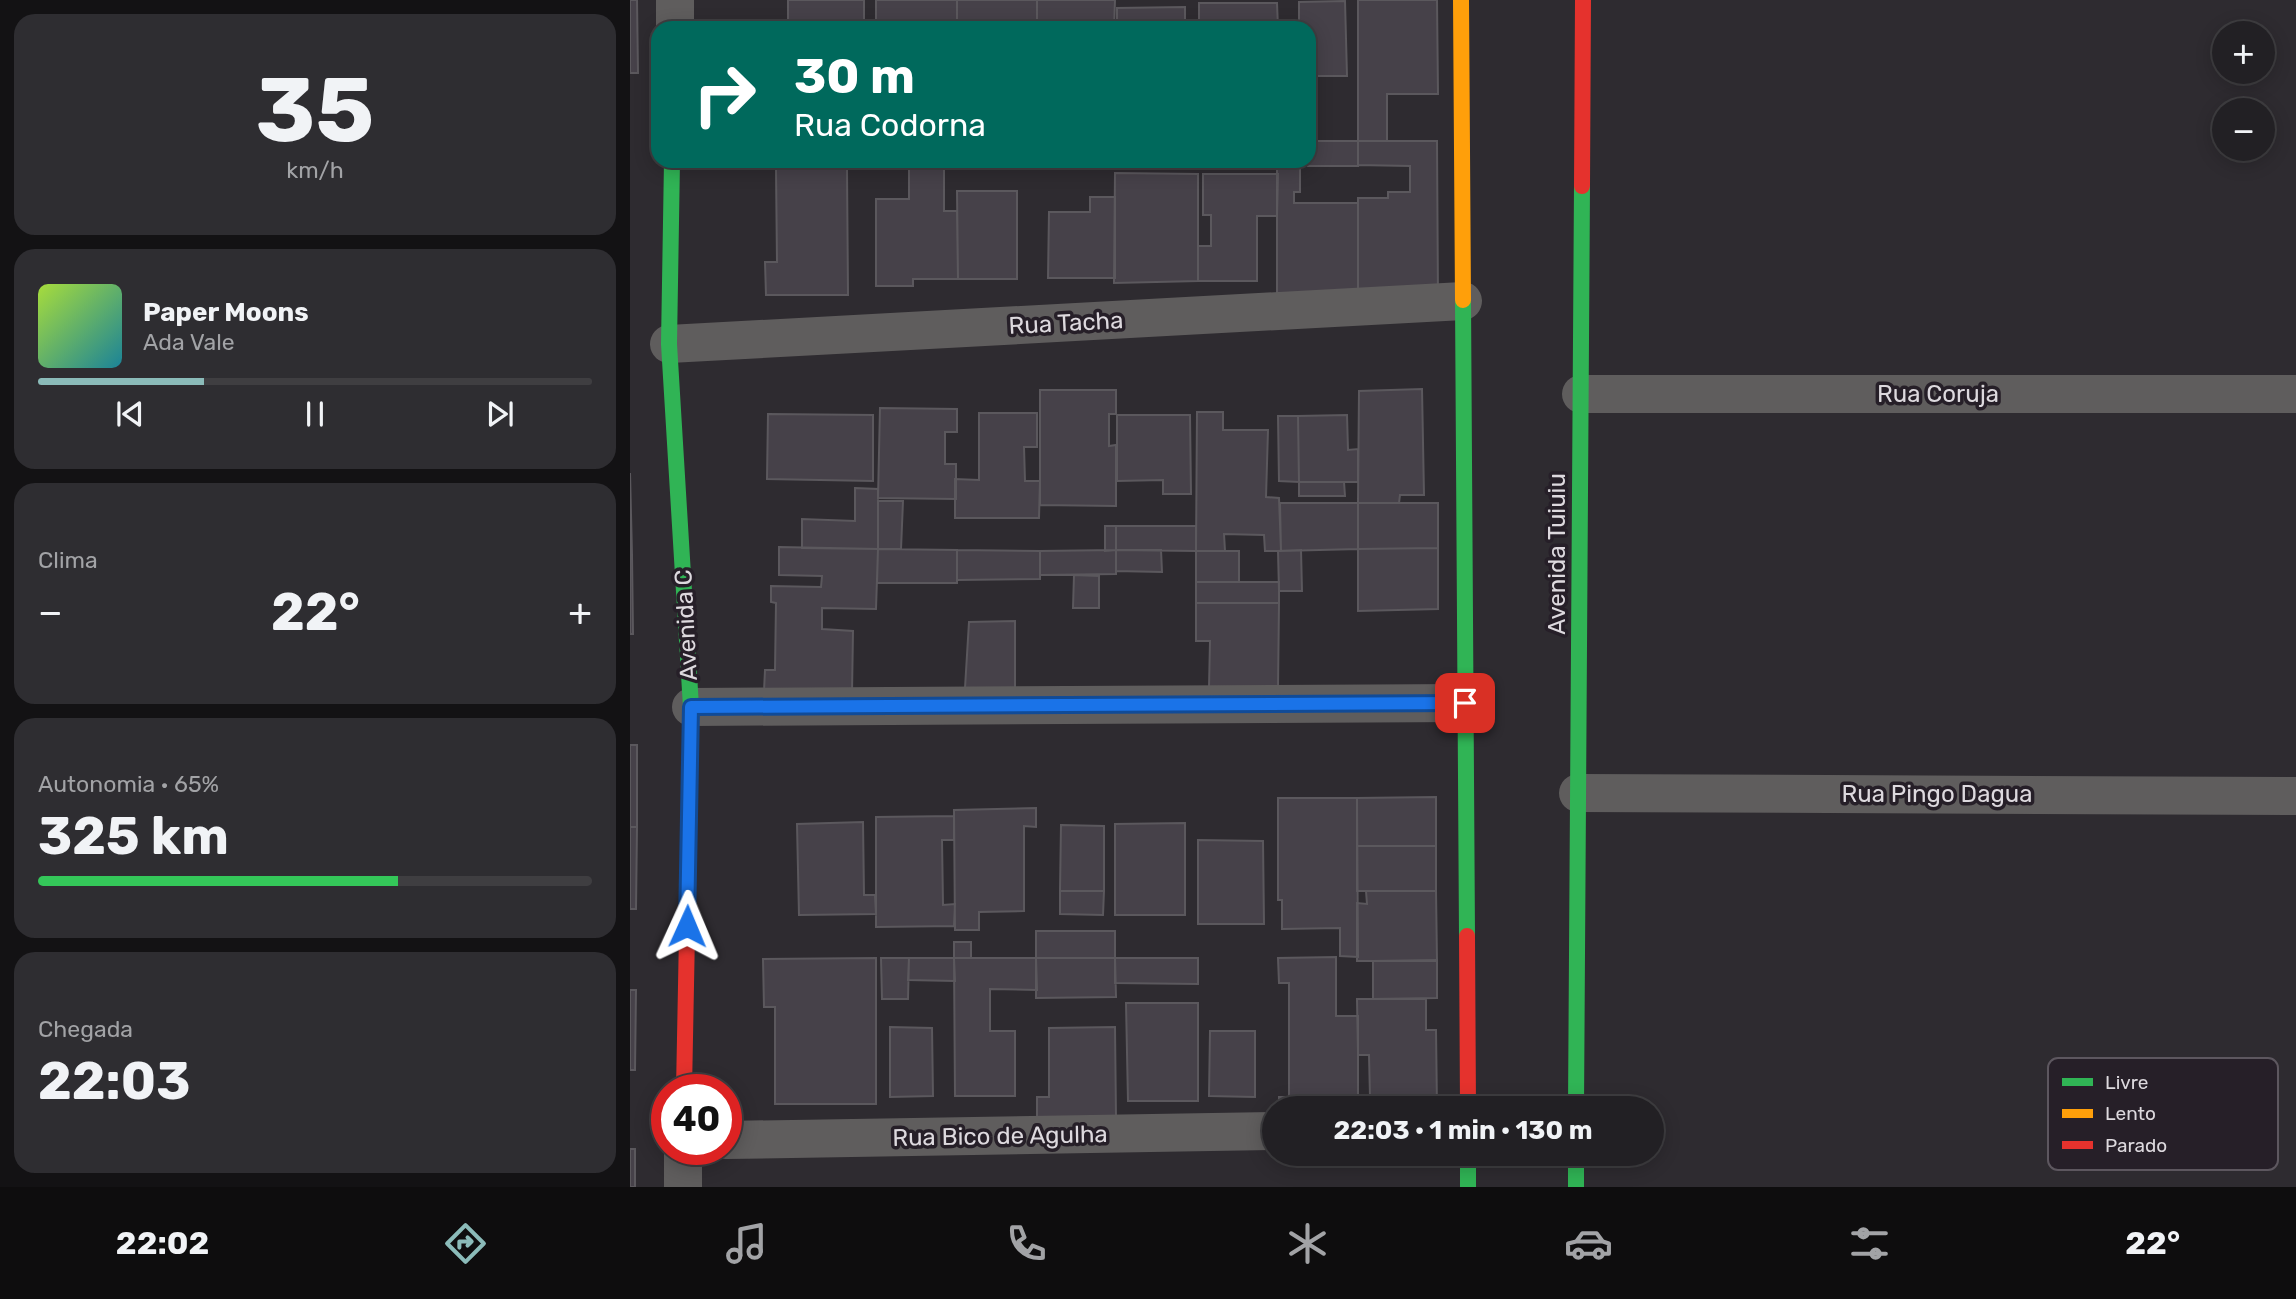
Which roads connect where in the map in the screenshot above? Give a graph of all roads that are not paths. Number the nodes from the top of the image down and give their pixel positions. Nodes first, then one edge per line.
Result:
1 (675, 0) edge
2 (1461, 0) edge
3 (1583, 0) edge
4 (675, 21) edge
5 (672, 168) edge
6 (1463, 301) junction
7 (669, 344) junction
8 (1581, 394) junction
9 (2296, 394) edge
10 (1465, 703) junction
11 (691, 707) junction
12 (1578, 793) junction
13 (2296, 796) edge
14 (684, 1074) edge
15 (1468, 1096) edge
16 (1576, 1096) edge
17 (1262, 1131) edge
18 (742, 1140) edge
19 (683, 1165) edge
20 (1468, 1166) edge
21 (1576, 1166) edge
22 (683, 1187) edge
23 (1468, 1187) edge
24 (1576, 1187) edge

1 - 4 street
2 - 6 main road
3 - 8 main road, Avenida Tuiuiu
5 - 7 main road, Avenida C
6 - 7 street, Rua Tacha
6 - 10 main road
7 - 11 main road, Avenida C
8 - 9 street, Rua Coruja
8 - 12 main road, Avenida Tuiuiu
10 - 11 street
10 - 15 main road
11 - 14 main road, Avenida C
12 - 13 street, Rua Pingo Dagua
12 - 16 main road, Avenida Tuiuiu
17 - 18 street, Rua Bico de Agulha
19 - 22 street
20 - 23 main road
21 - 24 main road

